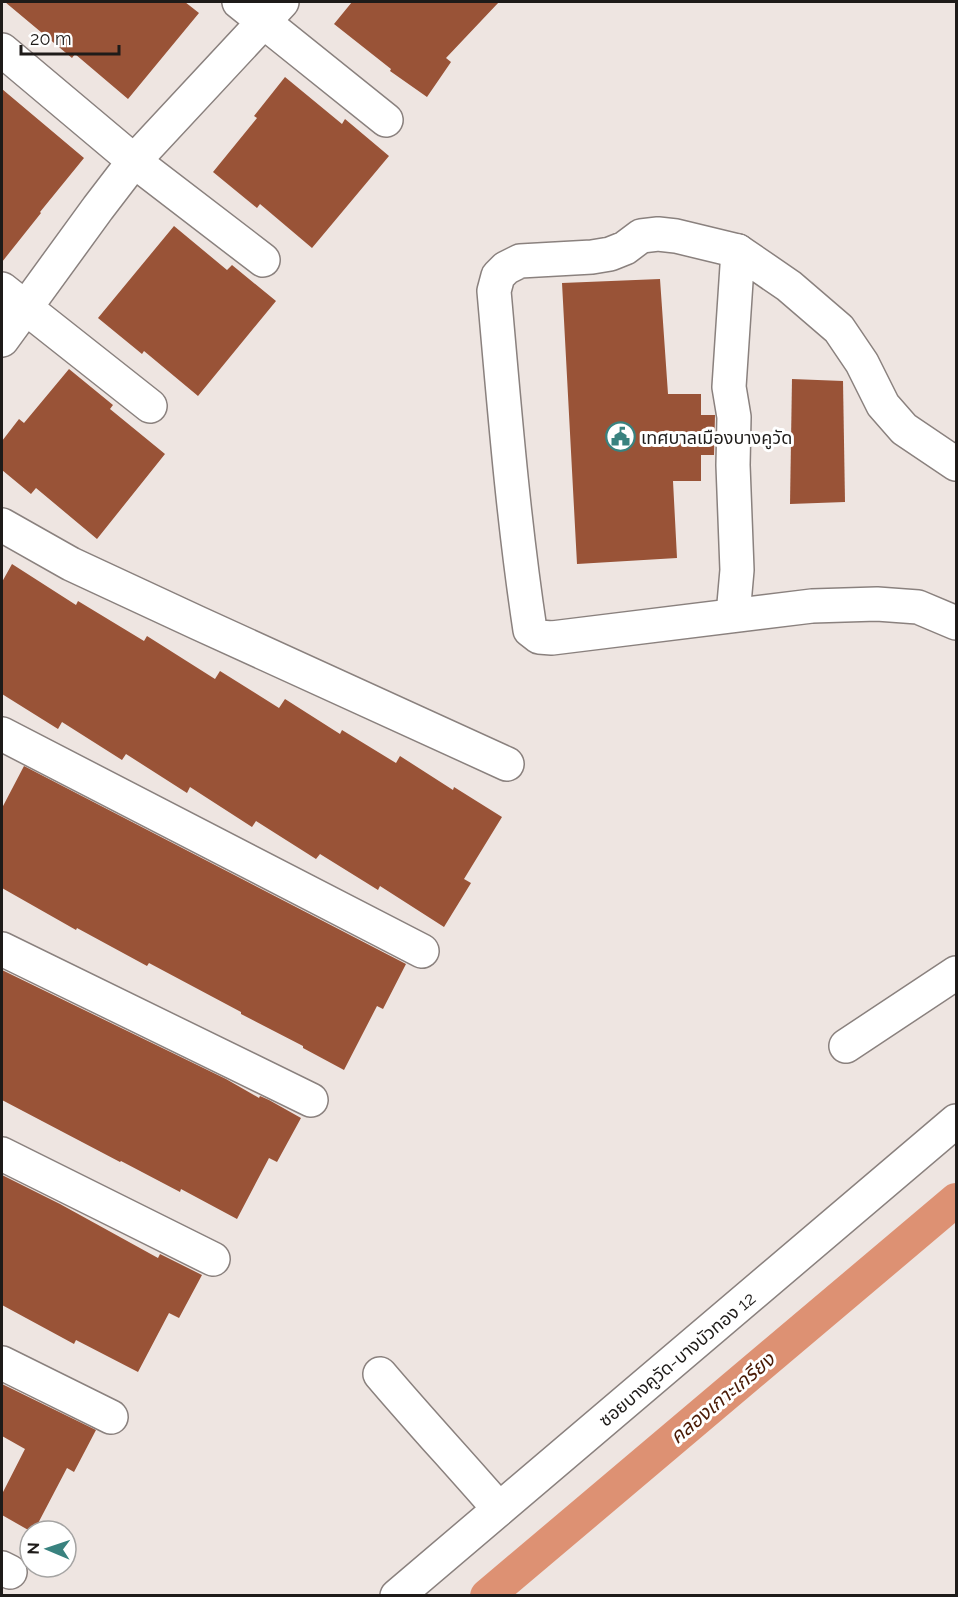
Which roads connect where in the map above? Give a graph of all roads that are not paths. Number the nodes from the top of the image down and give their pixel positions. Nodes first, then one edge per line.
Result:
1 (262, 8) edge
2 (2, 50) edge
3 (386, 120) dead end
4 (134, 161) junction
5 (738, 251) junction
6 (262, 260) dead end
7 (13, 298) edge
8 (2, 340) edge
9 (150, 406) dead end
10 (957, 464) edge
11 (2, 525) edge
12 (733, 615) junction
13 (957, 623) edge
14 (2, 734) edge
15 (507, 764) dead end
16 (2, 949) edge
17 (422, 951) dead end
18 (957, 974) edge
19 (846, 1046) dead end
20 (311, 1100) dead end
21 (957, 1121) edge
22 (2, 1154) edge
23 (213, 1259) dead end
24 (2, 1363) edge
25 (380, 1374) dead end
26 (111, 1417) dead end
27 (499, 1509) junction
28 (396, 1596) edge

1 - 3 street
1 - 4 street
2 - 4 street
4 - 6 street
4 - 7 street
5 - 10 street
5 - 12 street
5 - 12 street
7 - 8 street
7 - 9 street
11 - 15 street
12 - 13 street
14 - 17 street
16 - 20 street
18 - 19 street
21 - 27 street, ซอยบางคูวัด-บางบัวทอง 12
22 - 23 street
24 - 26 street
25 - 27 street
27 - 28 street, ซอยบางคูวัด-บางบัวทอง 12

